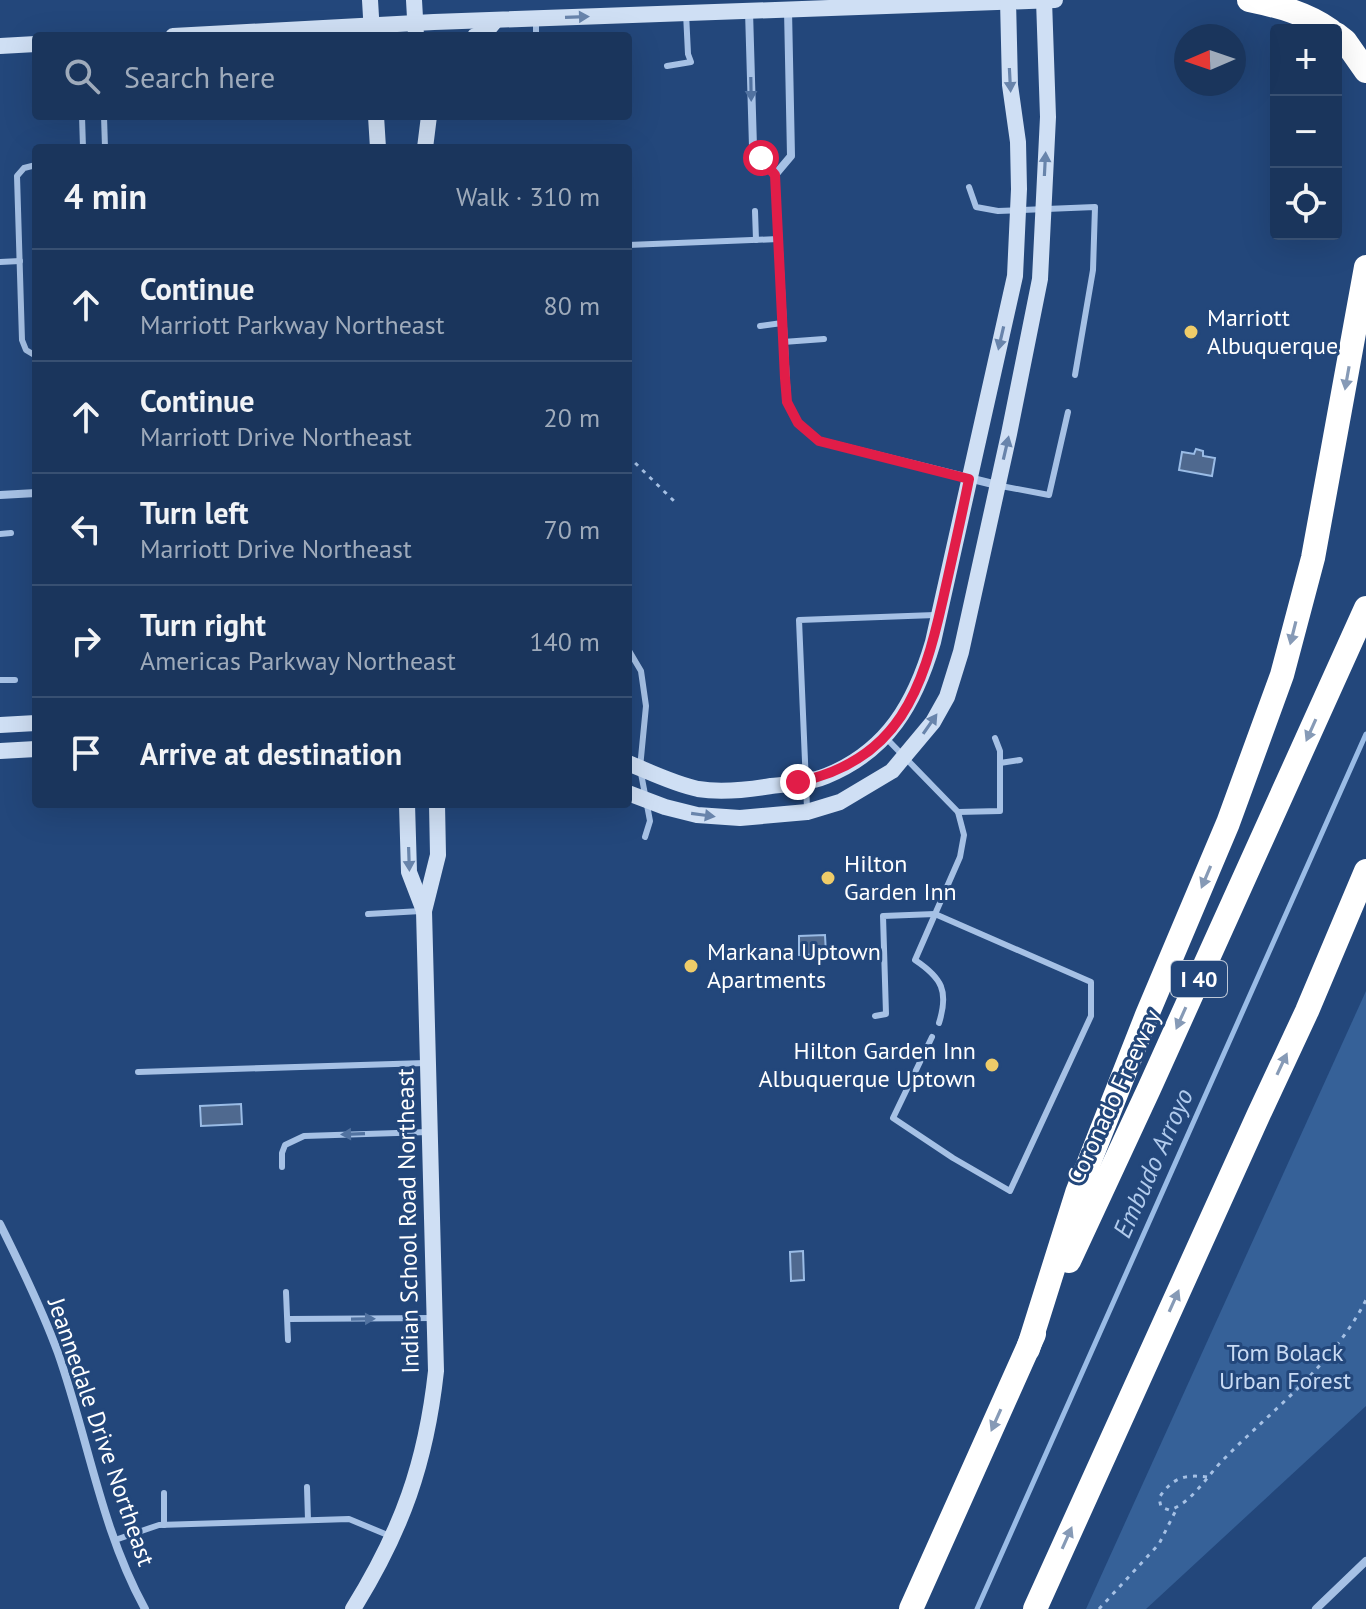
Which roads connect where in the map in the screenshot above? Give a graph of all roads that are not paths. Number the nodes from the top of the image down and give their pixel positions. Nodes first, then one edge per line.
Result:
1 (370, 0) edge
2 (414, 0) edge
3 (1044, 0) edge
4 (1055, 0) edge
5 (1249, 0) edge
6 (1008, 1) edge
7 (788, 10) junction
8 (749, 11) junction
9 (686, 13) junction
10 (536, 19) junction
11 (496, 20) junction
12 (1320, 24) edge
13 (416, 29) edge
14 (372, 30) edge
15 (306, 32) edge
16 (486, 32) edge
17 (536, 32) edge
18 (1342, 39) edge
19 (32, 44) edge
20 (0, 46) edge
21 (667, 66) dead end
22 (1366, 71) edge
23 (82, 120) edge
24 (104, 120) edge
25 (375, 120) edge
26 (418, 120) edge
27 (428, 120) edge
28 (83, 144) edge
29 (105, 144) edge
30 (378, 144) edge
31 (419, 144) edge
32 (426, 144) edge
33 (32, 166) edge
34 (775, 175) junction
35 (969, 187) dead end
36 (1045, 209) junction
37 (755, 211) dead end
38 (1020, 211) junction
39 (778, 239) junction
40 (756, 240) junction
41 (632, 245) edge
42 (20, 261) junction
43 (0, 262) edge
44 (1366, 271) edge
45 (782, 323) junction
46 (760, 326) dead end
47 (824, 339) dead end
48 (783, 342) junction
49 (32, 354) edge
50 (1075, 375) dead end
51 (1068, 412) dead end
52 (969, 479) junction
53 (997, 485) junction
54 (32, 493) edge
55 (0, 495) edge
56 (11, 533) dead end
57 (0, 534) edge
58 (1366, 608) edge
59 (939, 615) junction
60 (632, 656) edge
61 (0, 680) edge
62 (15, 680) dead end
63 (32, 723) edge
64 (0, 725) edge
65 (885, 738) junction
66 (995, 738) dead end
67 (32, 748) edge
68 (0, 751) edge
69 (905, 756) junction
70 (1020, 760) dead end
71 (1000, 763) junction
72 (634, 766) edge
73 (806, 781) junction
74 (632, 794) edge
75 (647, 800) junction
76 (407, 808) edge
77 (437, 808) edge
78 (807, 812) junction
79 (958, 812) junction
80 (645, 837) dead end
81 (1366, 871) edge
82 (1366, 908) edge
83 (424, 911) junction
84 (368, 914) dead end
85 (935, 914) junction
86 (1307, 1011) junction
87 (875, 1016) dead end
88 (939, 1023) dead end
89 (932, 1037) dead end
90 (429, 1063) junction
91 (138, 1072) dead end
92 (431, 1132) junction
93 (282, 1167) dead end
94 (0, 1224) edge
95 (286, 1292) dead end
96 (437, 1318) junction
97 (289, 1319) junction
98 (288, 1340) dead end
99 (1028, 1349) junction
100 (307, 1487) dead end
101 (164, 1493) dead end
102 (308, 1520) junction
103 (164, 1525) junction
104 (394, 1537) junction
105 (115, 1540) junction
106 (1366, 1561) edge
107 (145, 1609) edge
108 (353, 1609) edge
109 (911, 1609) edge
110 (1035, 1609) edge
111 (1316, 1609) edge

1 - 14 street
2 - 13 street
3 - 4 street
3 - 6 street
36 -> 3 street
5 - 12 highway
6 - 7 street
6 -> 38 street
7 - 8 street
7 - 34 street
8 - 9 street
8 -> 34 street
10 -> 9 street
9 - 21 lane
10 - 11 street
10 - 17 lane
11 - 13 street
11 - 16 street
13 - 14 street
14 - 15 street
18 - 22 highway
19 - 20 street
23 - 28 lane
24 - 29 lane
25 - 30 street
26 - 31 street
27 - 32 street
33 - 42 lane
34 - 39 street
35 - 38 lane
36 - 38 lane
36 - 50 lane
53 -> 36 street
37 - 40 lane
38 -> 52 street
39 - 40 lane
39 - 45 street
40 - 41 lane
42 - 43 lane
42 - 49 lane
44 -> 99 highway
45 - 46 lane
45 - 48 street
47 - 48 lane
48 - 52 street
51 - 53 lane
52 - 53 street
52 - 59 street
69 -> 53 street
54 - 55 street
56 - 57 lane
58 -> 99 highway, Coronado Freeway / I 40
59 - 65 street
59 - 73 lane
60 - 72 lane
61 - 62 lane
63 - 64 street
65 - 69 lane
65 - 73 street
66 - 71 lane
67 - 68 street
69 - 78 street
69 - 79 lane
70 - 71 lane
71 - 79 lane
72 - 73 street
72 - 75 lane
73 - 78 lane
74 - 75 street
75 -> 78 street
75 - 80 lane
76 -> 83 street, Indian School Road Northeast
77 - 83 street, Indian School Road Northeast
79 - 85 lane
81 - 86 highway
82 - 86 highway
83 - 84 lane
83 - 90 street, Indian School Road Northeast
85 - 87 lane
85 - 88 lane
85 - 89 lane
110 -> 86 highway
90 - 91 lane
90 - 92 street, Indian School Road Northeast
92 -> 93 lane
92 - 96 street, Indian School Road Northeast
94 - 105 street, Jeannedale Drive Northeast
95 - 97 lane
97 -> 96 lane
96 - 104 street, Indian School Road Northeast
97 - 98 lane
99 -> 109 highway, Coronado Freeway / I 40
100 - 102 lane
101 - 103 lane
102 - 103 lane
102 - 104 lane
103 - 105 lane
104 - 108 street, Indian School Road Northeast
105 - 107 street, Jeannedale Drive Northeast
106 - 111 street

